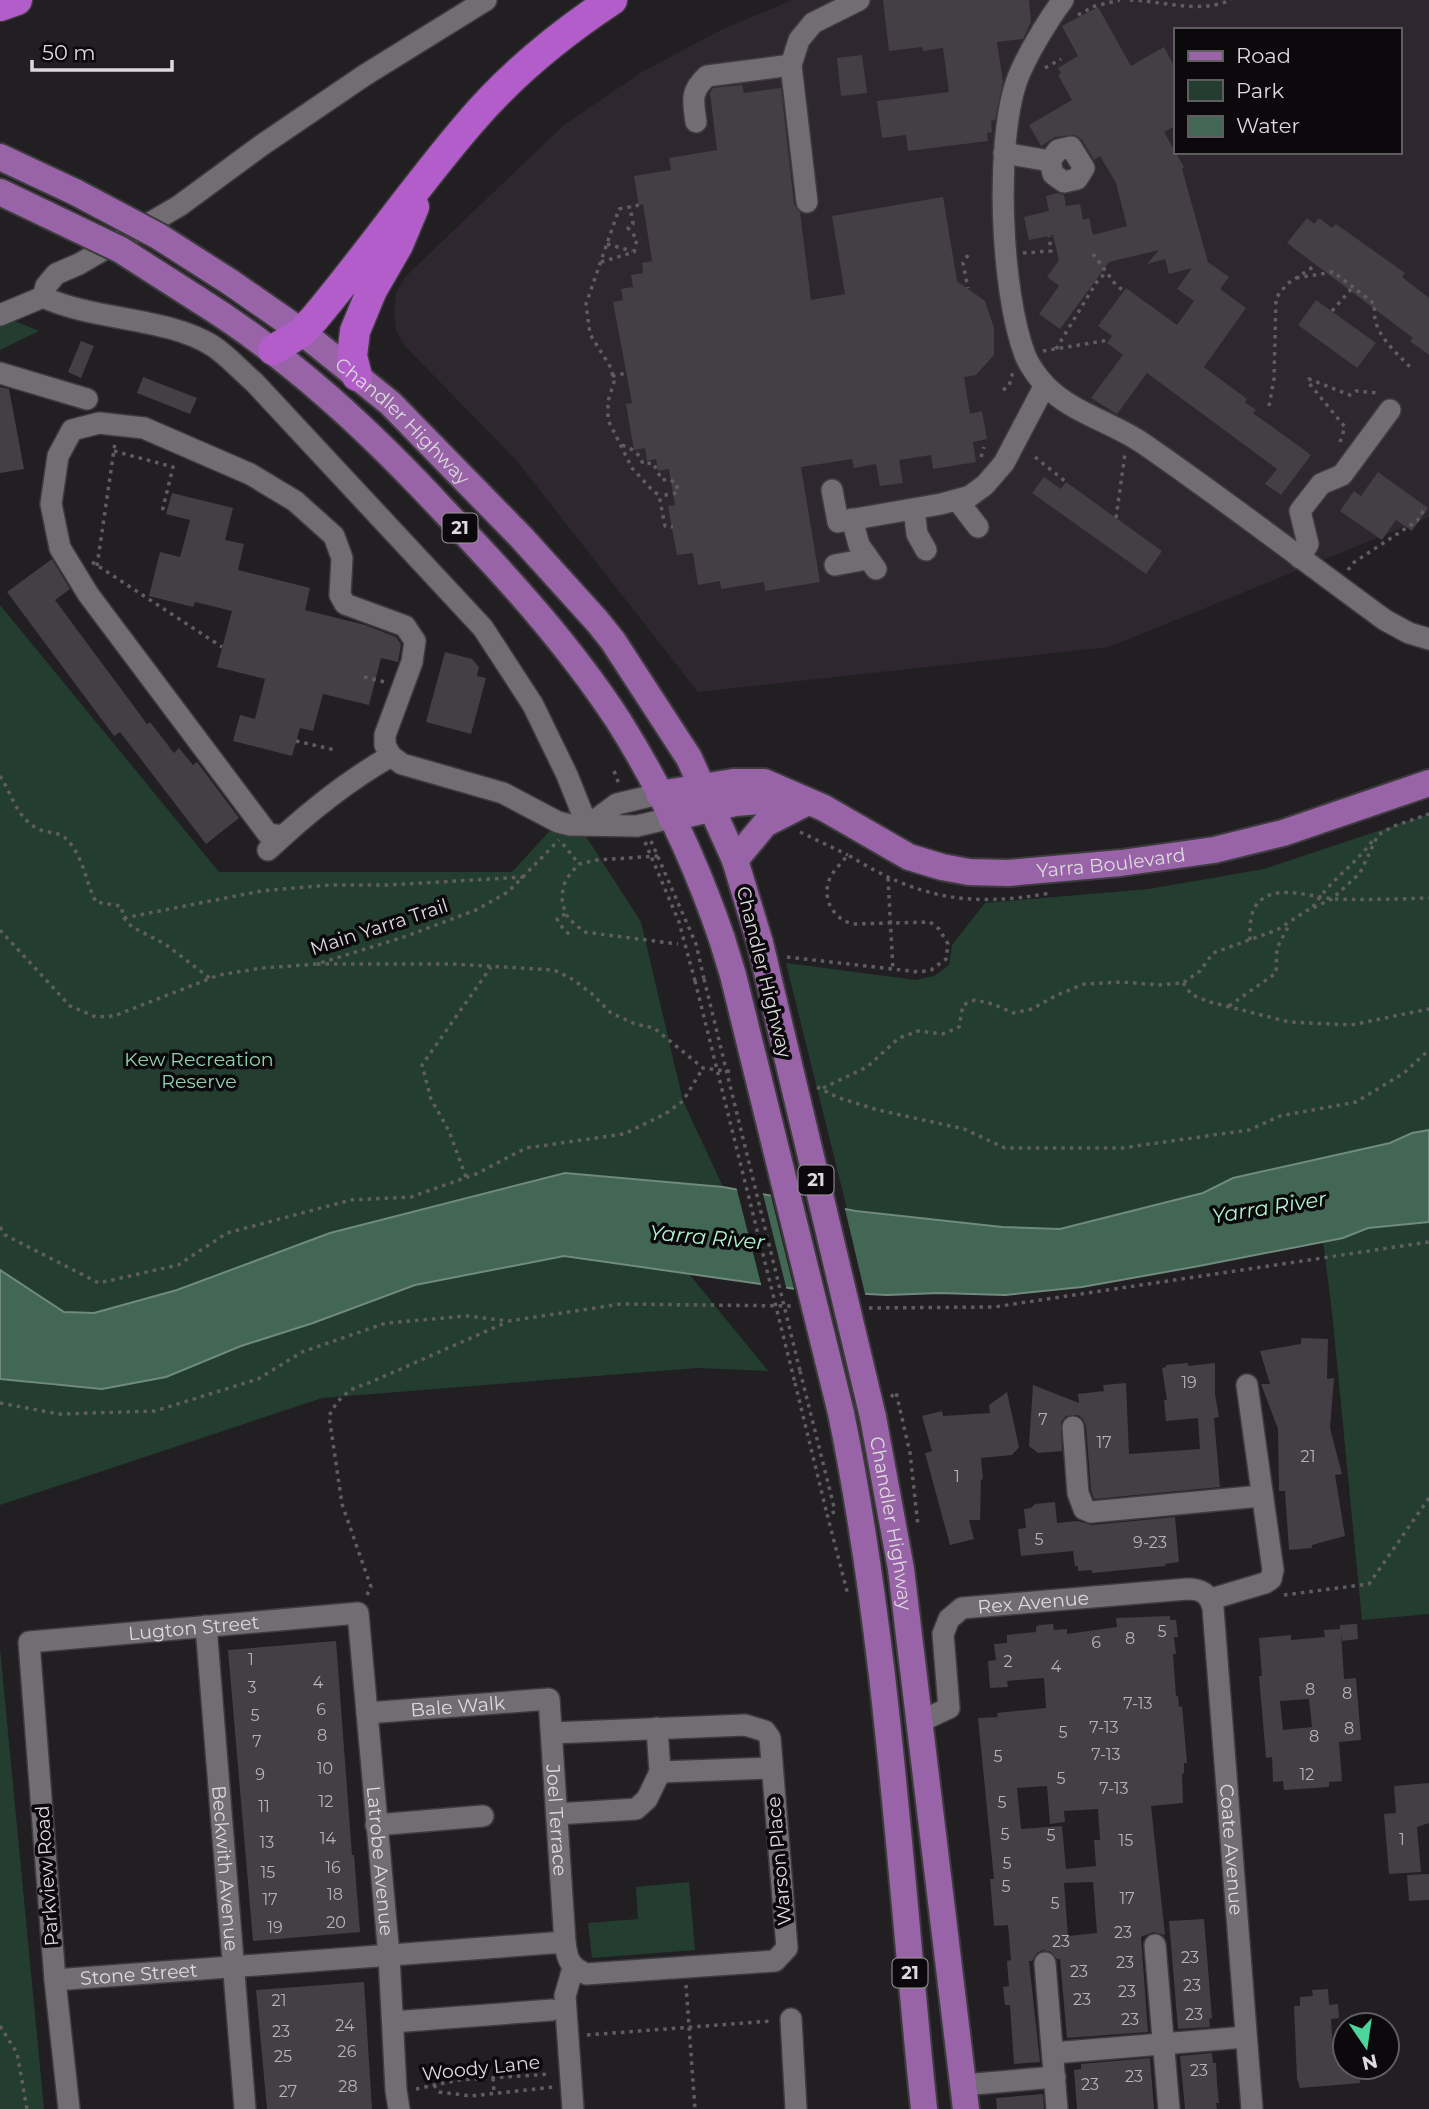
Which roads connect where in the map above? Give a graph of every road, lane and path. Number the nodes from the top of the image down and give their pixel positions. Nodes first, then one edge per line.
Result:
1 (17, 0) edge
2 (486, 0) edge
3 (612, 0) edge
4 (859, 0) edge
5 (1120, 0) edge
6 (1130, 0) edge
7 (1231, 0) edge
8 (0, 6) edge
9 (1070, 8) edge
10 (1044, 57) dead end
11 (791, 65) junction
12 (1040, 68) dead end
13 (696, 122) dead end
14 (1004, 153) junction
15 (0, 156) edge
16 (1051, 161) dead end
17 (428, 174) junction
18 (0, 192) edge
19 (807, 202) dead end
20 (639, 205) dead end
21 (630, 207) junction
22 (1049, 236) dead end
23 (1021, 242) dead end
24 (607, 244) junction
25 (634, 252) junction
26 (1093, 254) dead end
27 (968, 255) dead end
28 (600, 262) junction
29 (1316, 265) dead end
30 (1107, 271) junction
31 (1296, 278) junction
32 (1353, 287) junction
33 (968, 288) dead end
34 (1124, 291) dead end
35 (43, 297) junction
36 (1332, 312) dead end
37 (0, 315) edge
38 (302, 332) junction
39 (1109, 340) dead end
40 (1056, 349) junction
41 (273, 350) junction
42 (1037, 351) dead end
43 (1015, 365) dead end
44 (1410, 368) dead end
45 (0, 373) edge
46 (627, 373) dead end
47 (357, 376) junction
48 (612, 376) junction
49 (1045, 385) junction
50 (1003, 390) dead end
51 (87, 399) dead end
52 (1385, 402) joint
53 (1269, 406) dead end
54 (118, 425) junction
55 (1128, 434) junction
56 (621, 444) junction
57 (114, 451) junction
58 (1337, 453) dead end
59 (1035, 457) dead end
60 (1066, 482) dead end
61 (832, 490) dead end
62 (660, 496) junction
63 (958, 501) junction
64 (914, 509) junction
65 (1424, 510) dead end
66 (162, 512) dead end
67 (1116, 518) dead end
68 (852, 519) junction
69 (673, 527) dead end
70 (978, 527) dead end
71 (926, 550) dead end
72 (1300, 558) junction
73 (87, 559) dead end
74 (835, 565) dead end
75 (97, 566) junction
76 (1347, 575) dead end
77 (1429, 639) edge
78 (222, 648) dead end
79 (364, 677) dead end
80 (402, 690) junction
81 (296, 741) dead end
82 (335, 750) dead end
83 (391, 756) junction
84 (0, 776) edge
85 (1429, 783) edge
86 (659, 794) junction
87 (707, 797) junction
88 (806, 799) junction
89 (1429, 814) edge
90 (671, 818) junction
91 (589, 824) junction
92 (794, 832) dead end
93 (1374, 838) junction
94 (848, 855) dead end
95 (652, 857) junction
96 (735, 860) junction
97 (579, 864) junction
98 (524, 877) junction
99 (888, 878) dead end
100 (1320, 895) junction
101 (828, 898) dead end
102 (1429, 898) edge
103 (1332, 899) junction
104 (1311, 908) junction
105 (565, 914) junction
106 (124, 918) junction
107 (1291, 921) junction
108 (890, 923) junction
109 (0, 930) edge
110 (573, 937) dead end
111 (1250, 940) junction
112 (678, 944) dead end
113 (787, 957) dead end
114 (317, 964) junction
115 (491, 967) junction
116 (893, 970) junction
117 (211, 979) junction
118 (1183, 983) junction
119 (1227, 1007) junction
120 (1429, 1009) edge
121 (1429, 1050) edge
122 (703, 1068) junction
123 (743, 1073) dead end
124 (810, 1085) dead end
125 (823, 1088) junction
126 (466, 1177) junction
127 (0, 1227) edge
128 (1429, 1242) edge
129 (795, 1307) dead end
130 (860, 1308) dead end
131 (509, 1321) junction
132 (1247, 1385) dead end
133 (891, 1397) dead end
134 (0, 1403) edge
135 (1073, 1427) dead end
136 (905, 1429) dead end
137 (818, 1441) junction
138 (811, 1442) junction
139 (1261, 1496) junction
140 (1429, 1498) edge
141 (827, 1514) junction
142 (1207, 1596) junction
143 (1275, 1596) dead end
144 (849, 1602) dead end
145 (358, 1613) junction
146 (206, 1626) junction
147 (29, 1642) joint
148 (549, 1699) joint
149 (367, 1713) junction
150 (919, 1722) junction
151 (657, 1728) junction
152 (551, 1733) junction
153 (771, 1768) junction
154 (660, 1772) junction
155 (557, 1814) junction
156 (483, 1816) dead end
157 (376, 1825) junction
158 (565, 1942) junction
159 (1155, 1945) dead end
160 (389, 1956) junction
161 (1045, 1963) dead end
162 (235, 1967) junction
163 (573, 1968) junction
164 (684, 1968) junction
165 (55, 1980) junction
166 (552, 2010) dead end
167 (791, 2019) joint
168 (393, 2022) junction
169 (0, 2026) edge
170 (689, 2027) junction
171 (586, 2035) dead end
172 (1246, 2037) junction
173 (1164, 2044) junction
174 (1053, 2053) junction
175 (1055, 2077) junction
176 (493, 2078) junction
177 (571, 2079) junction
178 (434, 2085) junction
179 (494, 2092) junction
180 (964, 2097) edge
181 (397, 2100) edge
182 (27, 2109) edge
183 (69, 2109) edge
184 (245, 2109) edge
185 (573, 2109) edge
186 (580, 2109) edge
187 (695, 2109) edge
188 (796, 2109) edge
189 (924, 2109) edge
190 (1057, 2109) edge
191 (1169, 2109) edge
192 (1252, 2109) edge

1 - 8 highway
2 - 35 street
3 - 17 highway
4 - 11 street
5 - 9 path
6 - 7 path
9 - 14 street
10 - 12 path
11 - 13 street
11 - 19 street
14 - 16 street
14 - 49 street
15 - 38 main road, Chandler Highway / 21, bridge
17 - 38 highway
17 - 47 highway
18 - 41 main road, Chandler Highway / 21, bridge
20 - 21 path
21 - 24 path
21 - 25 path
22 - 23 path
24 - 25 path
24 - 28 path
25 - 28 path
26 - 30 path
27 - 33 path
28 - 48 path
29 - 31 path
30 - 34 path
30 - 40 path
31 - 32 path
31 - 53 path
32 - 36 path
32 - 44 path
35 - 37 street
35 - 91 street
38 - 41 highway
38 - 47 main road, Chandler Highway / 21
39 - 40 path
40 - 42 path
41 - 86 main road, Chandler Highway / 21
43 - 50 path
45 - 51 street
46 - 48 path
47 - 87 main road, Chandler Highway / 21
48 - 56 path
49 - 55 street
49 - 63 street
52 - 58 path
52 - 72 street
54 - 57 path
54 - 80 street
54 - 83 street
55 - 67 path
55 - 72 street
56 - 62 path
56 - 62 path
57 - 66 path
57 - 75 path
59 - 60 path
61 - 68 street
62 - 69 path
63 - 64 street
63 - 70 street
64 - 68 street
64 - 71 street
65 - 76 path
68 - 74 street
72 - 77 street
73 - 75 path
75 - 78 path
79 - 80 path
80 - 83 street
81 - 82 path
83 - 91 street
84 - 106 path
85 - 88 main road, Yarra Boulevard
86 - 87 main road, Yarra Boulevard
86 - 90 main road, Chandler Highway / 21
86 - 91 street
87 - 88 main road, Yarra Boulevard
87 - 90 main road, Yarra Boulevard
87 - 96 main road, Chandler Highway / 21
88 - 96 main road
89 - 93 path
90 - 91 street
90 - 189 main road, Chandler Highway / 21, bridge
92 - 94 path
93 - 100 path
93 - 103 path
95 - 97 path
95 - 137 path, bridge
95 - 138 path, bridge
96 - 150 main road, Chandler Highway / 21, bridge
97 - 98 path, Main Yarra Trail
97 - 105 path
98 - 106 path
98 - 114 path, Main Yarra Trail
99 - 108 path
100 - 103 path
100 - 104 path
100 - 111 path
101 - 108 path
102 - 103 path
103 - 104 path
104 - 107 path
105 - 110 path
105 - 112 path
106 - 117 path
107 - 111 path
107 - 119 path
108 - 116 path
108 - 116 path
109 - 117 path, Main Yarra Trail
111 - 118 path
113 - 116 path
114 - 115 path
114 - 117 path, Main Yarra Trail
115 - 122 path
115 - 126 path
118 - 119 path
118 - 125 path
119 - 120 path
121 - 125 path
122 - 123 path
122 - 126 path
124 - 125 path
126 - 127 path
128 - 130 path
129 - 131 path
131 - 134 path
131 - 145 path
132 - 139 street
133 - 136 path
135 - 139 street
137 - 138 path
137 - 141 path
138 - 141 path
139 - 142 street, Rex Avenue
140 - 143 path
141 - 144 path
142 - 150 street, Rex Avenue
142 - 172 street, Coate Avenue
145 - 146 street, Lugton Street
145 - 149 street, Latrobe Avenue
146 - 147 street, Lugton Street
146 - 162 street, Beckwith Avenue
147 - 165 street, Parkview Road
148 - 149 street, Bale Walk
148 - 152 street, Joel Terrace
149 - 157 street, Latrobe Avenue
150 - 180 main road, Chandler Highway / 21
151 - 152 street, Warson Place
151 - 153 street, Warson Place
151 - 154 street
152 - 155 street, Joel Terrace
153 - 154 street
153 - 164 street, Warson Place
154 - 155 street
155 - 158 street, Joel Terrace
156 - 157 street
157 - 160 street, Latrobe Avenue
158 - 160 street
158 - 163 street
159 - 173 street
160 - 162 street, Stone Street
160 - 168 street, Latrobe Avenue
161 - 174 street
162 - 165 street, Stone Street
162 - 184 street, Beckwith Avenue
163 - 164 street, Warson Place
163 - 177 street
164 - 170 path
165 - 183 street, Parkview Road
166 - 168 street
167 - 170 path
167 - 188 street
168 - 181 street, Latrobe Avenue
169 - 182 path
170 - 171 path
170 - 187 path
172 - 173 street
172 - 192 street, Coate Avenue
173 - 174 street
173 - 191 street
174 - 175 street
175 - 180 street
175 - 190 street
176 - 177 path, Woody Lane
176 - 178 path, Woody Lane
176 - 179 path
177 - 179 path
177 - 185 street
177 - 186 street
178 - 179 path
178 - 181 path, Woody Lane

